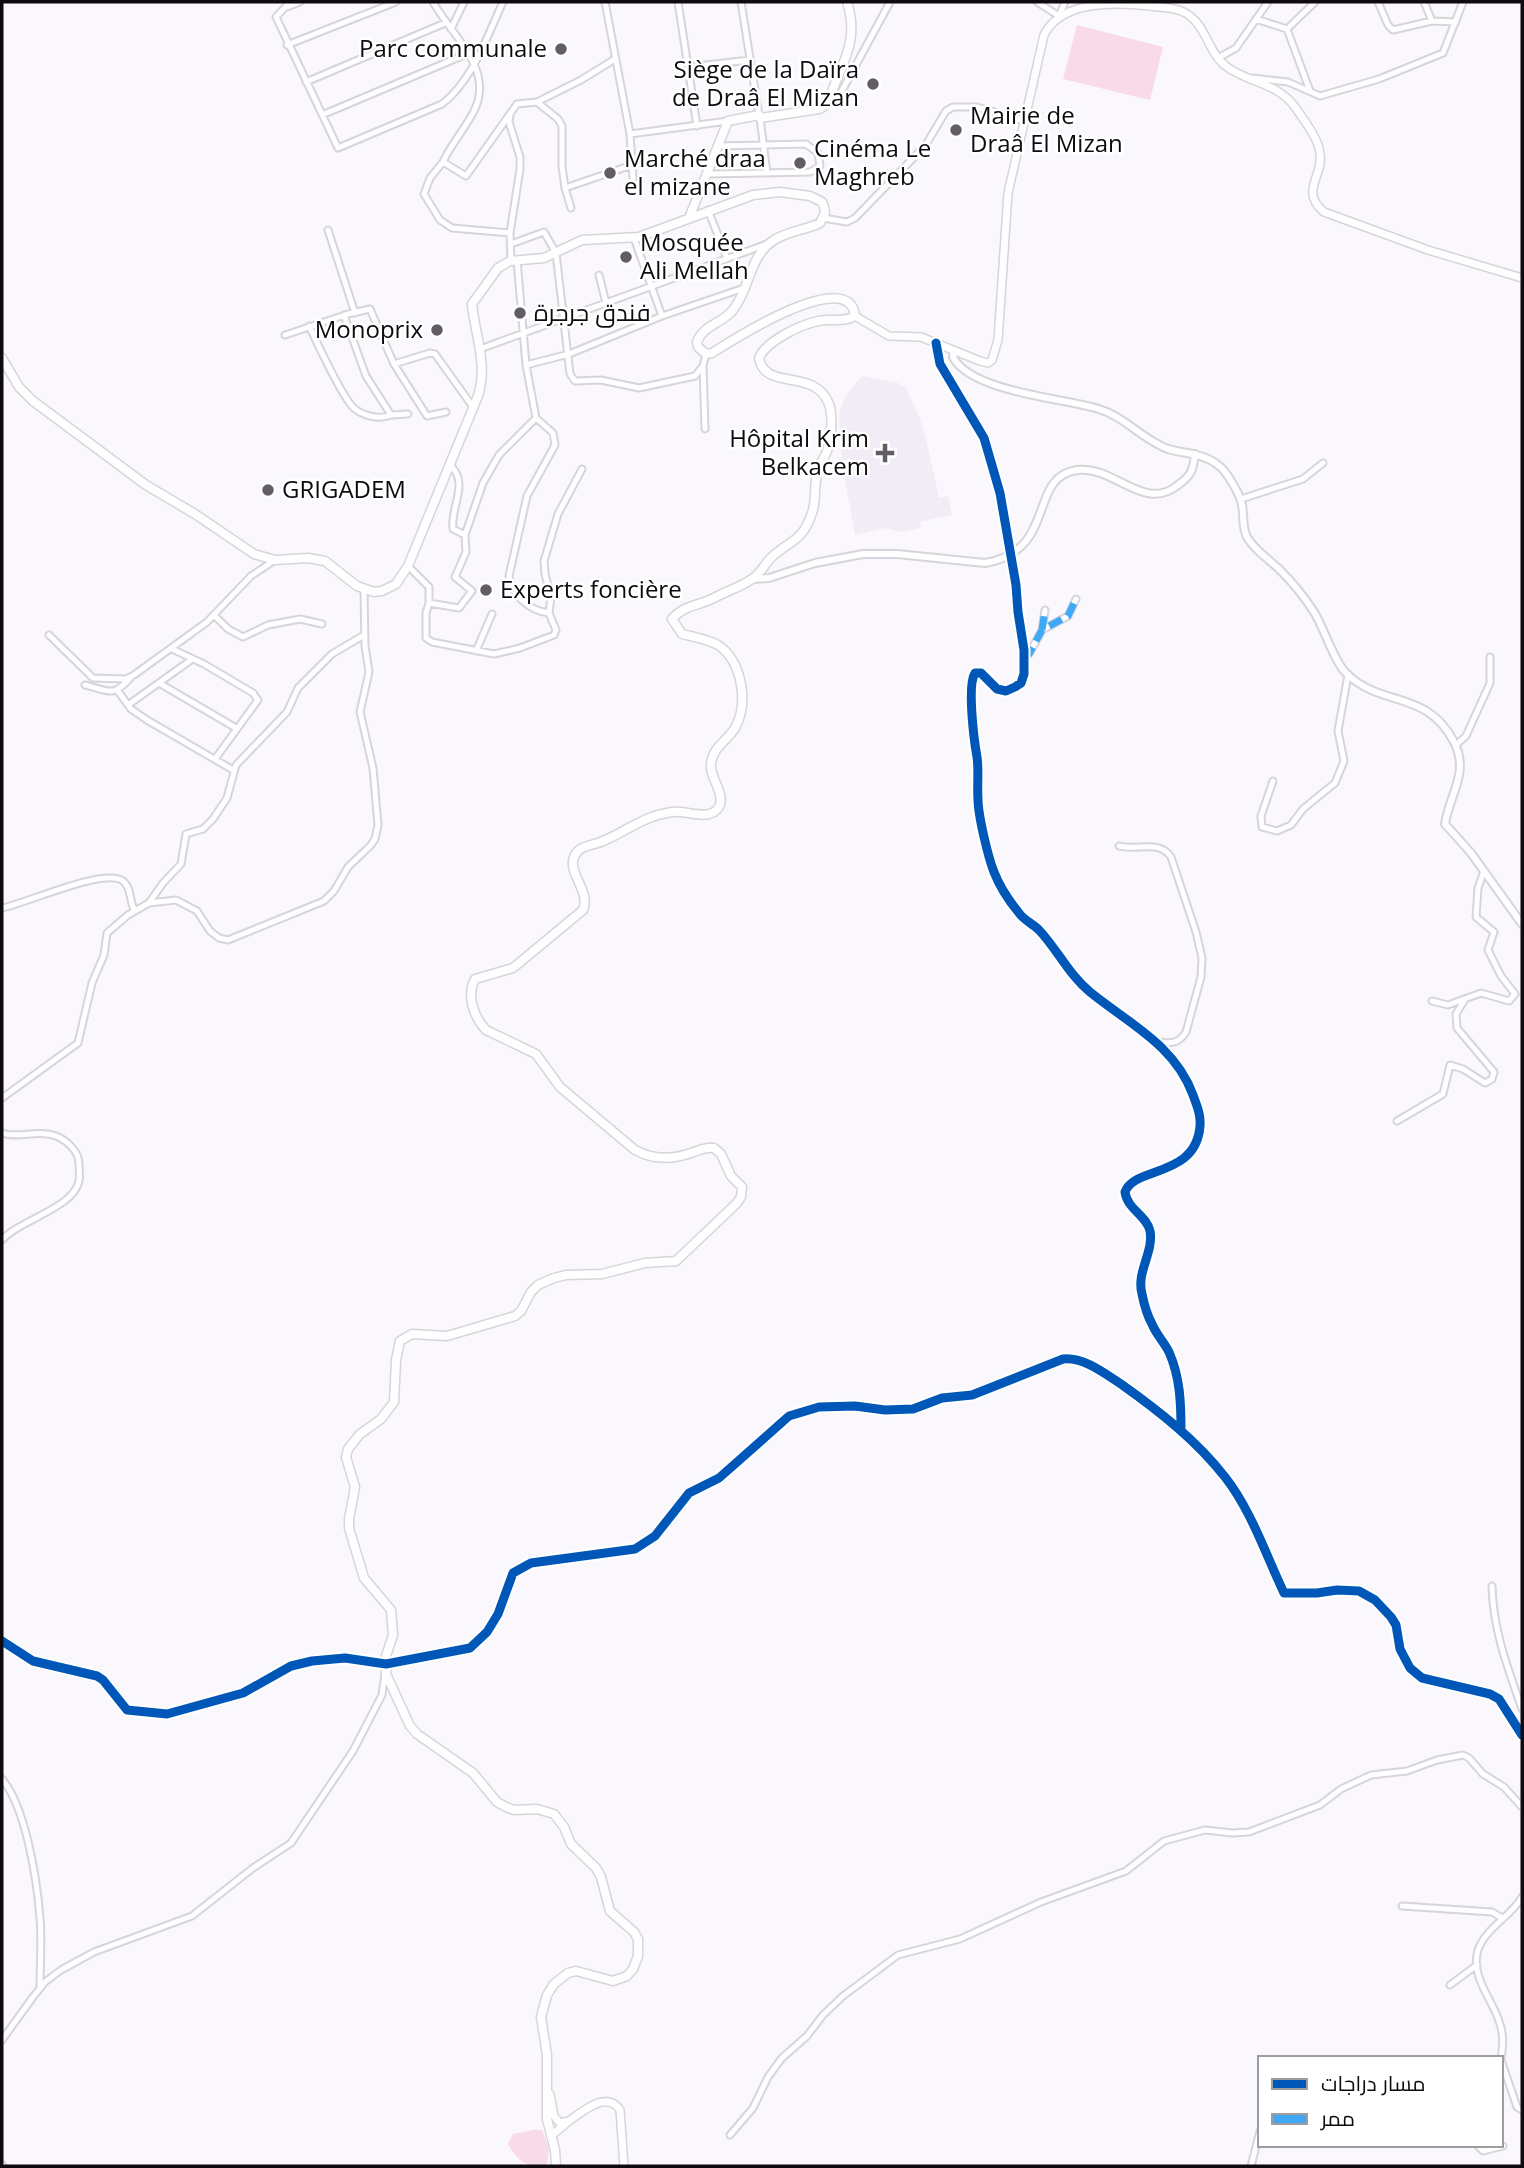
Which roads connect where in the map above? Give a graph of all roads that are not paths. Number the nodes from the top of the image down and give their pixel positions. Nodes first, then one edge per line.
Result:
1 (290, 2) edge
2 (300, 2) edge
3 (396, 2) edge
4 (433, 2) edge
5 (464, 2) edge
6 (503, 2) edge
7 (605, 2) edge
8 (678, 2) edge
9 (740, 2) edge
10 (847, 2) edge
11 (890, 2) edge
12 (1037, 2) edge
13 (1065, 2) edge
14 (1268, 2) edge
15 (1315, 2) edge
16 (1378, 2) edge
17 (1424, 2) edge
18 (1463, 2) edge
19 (280, 10) junction
20 (1059, 16) junction
21 (1256, 19) junction
22 (1432, 21) junction
23 (445, 23) junction
24 (1456, 23) junction
25 (451, 29) junction
26 (1287, 29) junction
27 (288, 45) junction
28 (469, 53) junction
29 (1218, 58) junction
30 (615, 59) junction
31 (750, 60) junction
32 (475, 61) junction
33 (688, 67) junction
34 (1250, 78) junction
35 (306, 82) junction
36 (1310, 92) junction
37 (828, 101) junction
38 (537, 102) junction
39 (510, 111) junction
40 (322, 116) junction
41 (759, 117) junction
42 (728, 121) junction
43 (1025, 121) junction
44 (698, 126) junction
45 (630, 134) junction
46 (717, 146) junction
47 (763, 147) junction
48 (443, 162) junction
49 (632, 164) junction
50 (767, 173) junction
51 (706, 174) junction
52 (633, 178) dead end
53 (565, 188) junction
54 (571, 208) dead end
55 (708, 210) junction
56 (688, 218) junction
57 (823, 218) junction
58 (328, 230) dead end
59 (510, 233) junction
60 (634, 238) junction
61 (770, 243) junction
62 (511, 244) junction
63 (556, 253) junction
64 (727, 258) junction
65 (514, 260) junction
66 (599, 275) dead end
67 (1522, 278) edge
68 (652, 286) junction
69 (744, 288) junction
70 (606, 303) junction
71 (355, 313) junction
72 (344, 315) junction
73 (662, 316) junction
74 (855, 316) junction
75 (564, 320) junction
76 (309, 326) junction
77 (285, 335) dead end
78 (522, 335) junction
79 (936, 343) junction
80 (480, 349) junction
81 (954, 351) junction
82 (569, 354) junction
83 (706, 354) junction
84 (2, 358) edge
85 (394, 365) junction
86 (526, 365) junction
87 (703, 366) junction
88 (473, 407) junction
89 (446, 412) dead end
90 (408, 414) dead end
91 (391, 415) junction
92 (536, 418) junction
93 (705, 429) dead end
94 (1195, 454) junction
95 (1323, 463) dead end
96 (450, 465) junction
97 (582, 469) dead end
98 (1241, 499) junction
99 (465, 535) junction
100 (1011, 555) junction
101 (275, 560) junction
102 (408, 566) junction
103 (753, 579) junction
104 (364, 590) junction
105 (1076, 599) dead end
106 (429, 603) junction
107 (1045, 610) dead end
108 (549, 613) junction
109 (492, 614) dead end
110 (214, 615) junction
111 (322, 624) dead end
112 (1042, 630) junction
113 (48, 635) dead end
114 (364, 635) junction
115 (172, 649) junction
116 (1024, 650) junction
117 (476, 651) junction
118 (1489, 657) dead end
119 (191, 660) junction
120 (134, 674) junction
121 (1348, 675) junction
122 (159, 682) junction
123 (85, 685) dead end
124 (118, 691) junction
125 (128, 705) junction
126 (236, 729) junction
127 (1456, 745) junction
128 (215, 759) junction
129 (233, 770) junction
130 (1273, 781) dead end
131 (1119, 846) dead end
132 (1483, 871) junction
133 (149, 903) junction
134 (2, 908) edge
135 (135, 911) junction
136 (1522, 924) edge
137 (1432, 1001) dead end
138 (1464, 1001) junction
139 (1156, 1042) junction
140 (2, 1098) edge
141 (1397, 1121) dead end
142 (2, 1133) edge
143 (2, 1240) edge
144 (1181, 1430) junction
145 (1492, 1586) dead end
146 (2, 1641) edge
147 (386, 1666) junction
148 (1522, 1709) edge
149 (1522, 1731) edge
150 (2, 1779) edge
151 (1522, 1807) edge
152 (1522, 1897) edge
153 (1402, 1906) dead end
154 (1502, 1918) junction
155 (1477, 1965) junction
156 (1450, 1985) dead end
157 (40, 1988) junction
158 (2, 2040) edge
159 (1501, 2056) edge
160 (1503, 2066) edge
161 (548, 2083) junction
162 (1522, 2110) edge
163 (569, 2120) junction
164 (730, 2135) dead end
165 (551, 2136) junction
166 (1258, 2139) edge
167 (1479, 2147) edge
168 (1499, 2147) edge
169 (555, 2166) edge
170 (624, 2166) edge
171 (1251, 2166) edge

1 - 19 street
2 - 19 street
3 - 27 street
4 - 23 street
5 - 25 street
6 - 32 street
7 - 30 street
8 - 33 street
9 - 31 street
10 - 37 main road
11 - 37 street
12 - 20 street
13 - 20 street
14 - 21 street
15 - 26 street
16 - 22 street
17 - 22 street
18 - 24 street
19 - 27 street
20 - 29 main road
20 - 43 main road
21 - 26 street
21 - 29 street
22 - 24 street
23 - 25 street
23 - 35 street
24 - 36 street
25 - 28 street
26 - 36 street
27 - 35 street
28 - 32 street
28 - 40 street
29 - 34 main road
30 - 38 street
30 - 45 street
31 - 33 street
31 - 41 street
32 - 40 street
32 - 48 street
33 - 44 street
34 - 36 street
34 - 67 main road
35 - 40 street
37 - 41 main road
38 - 39 street
38 - 53 street
39 - 48 street
39 - 59 street
41 - 42 main road
41 - 47 street
42 - 44 street
42 - 46 main road
43 - 57 street
43 - 81 main road
44 - 45 street
45 - 49 street
46 - 47 street
46 - 51 main road
47 - 50 street
47 - 50 street
48 - 59 street
49 - 52 street
49 - 53 street
50 - 51 street
51 - 56 main road
53 - 54 street
55 - 56 main road
55 - 57 main road
55 - 64 street
56 - 60 main road
57 - 61 main road
58 - 71 street
59 - 62 street
60 - 63 main road
60 - 68 street
61 - 64 street
61 - 69 main road
62 - 63 street
62 - 65 street
63 - 65 main road
63 - 75 street
64 - 68 street
65 - 78 street
65 - 80 main road
66 - 70 street
68 - 70 street
68 - 73 street
69 - 73 street
69 - 83 main road
70 - 75 street
71 - 72 street
71 - 85 street
72 - 76 street
72 - 91 street
73 - 82 street
74 - 79 main road
74 - 83 main road
74 - 103 main road
75 - 78 street
75 - 82 street
76 - 77 street
76 - 91 street
78 - 80 street
78 - 86 street
79 - 81 main road
79 - 100 street
80 - 88 main road
81 - 94 street
82 - 86 street
82 - 87 street
83 - 87 street
84 - 101 main road
85 - 88 street
85 - 89 street
86 - 92 street
87 - 93 street
88 - 96 main road
90 - 91 street
92 - 99 street
92 - 108 street
94 - 98 street
94 - 100 street
95 - 98 street
96 - 99 street
96 - 102 main road
97 - 108 street
98 - 121 street
99 - 106 street
100 - 103 street
100 - 116 street
101 - 104 main road
101 - 110 street
102 - 104 main road
102 - 106 street
103 - 147 main road
104 - 114 street
105 - 112 street
106 - 117 street
107 - 112 street
108 - 117 street
109 - 117 street
110 - 111 street
110 - 115 street
112 - 116 street
113 - 120 street
114 - 129 street
114 - 133 street
115 - 119 street
115 - 120 street
116 - 139 street
118 - 127 street
119 - 122 street
119 - 126 street
120 - 124 street
121 - 127 street
121 - 130 street
122 - 125 street
122 - 126 street
123 - 124 street
124 - 125 street
125 - 128 street
126 - 128 street
127 - 132 street
128 - 129 street
129 - 133 street
131 - 139 street
132 - 136 street
132 - 138 street
133 - 135 street
134 - 135 street
135 - 140 street
137 - 138 street
138 - 141 street
139 - 144 street
142 - 143 street
144 - 147 street
144 - 149 street
145 - 148 street
146 - 147 street
147 - 157 street
147 - 161 main road
150 - 157 street
151 - 164 street
152 - 154 street
153 - 154 street
154 - 155 street
155 - 156 street
155 - 159 street
157 - 158 street
160 - 162 street
161 - 163 main road
161 - 165 main road
163 - 165 main road
163 - 170 main road
165 - 169 main road
166 - 171 street
167 - 168 street

